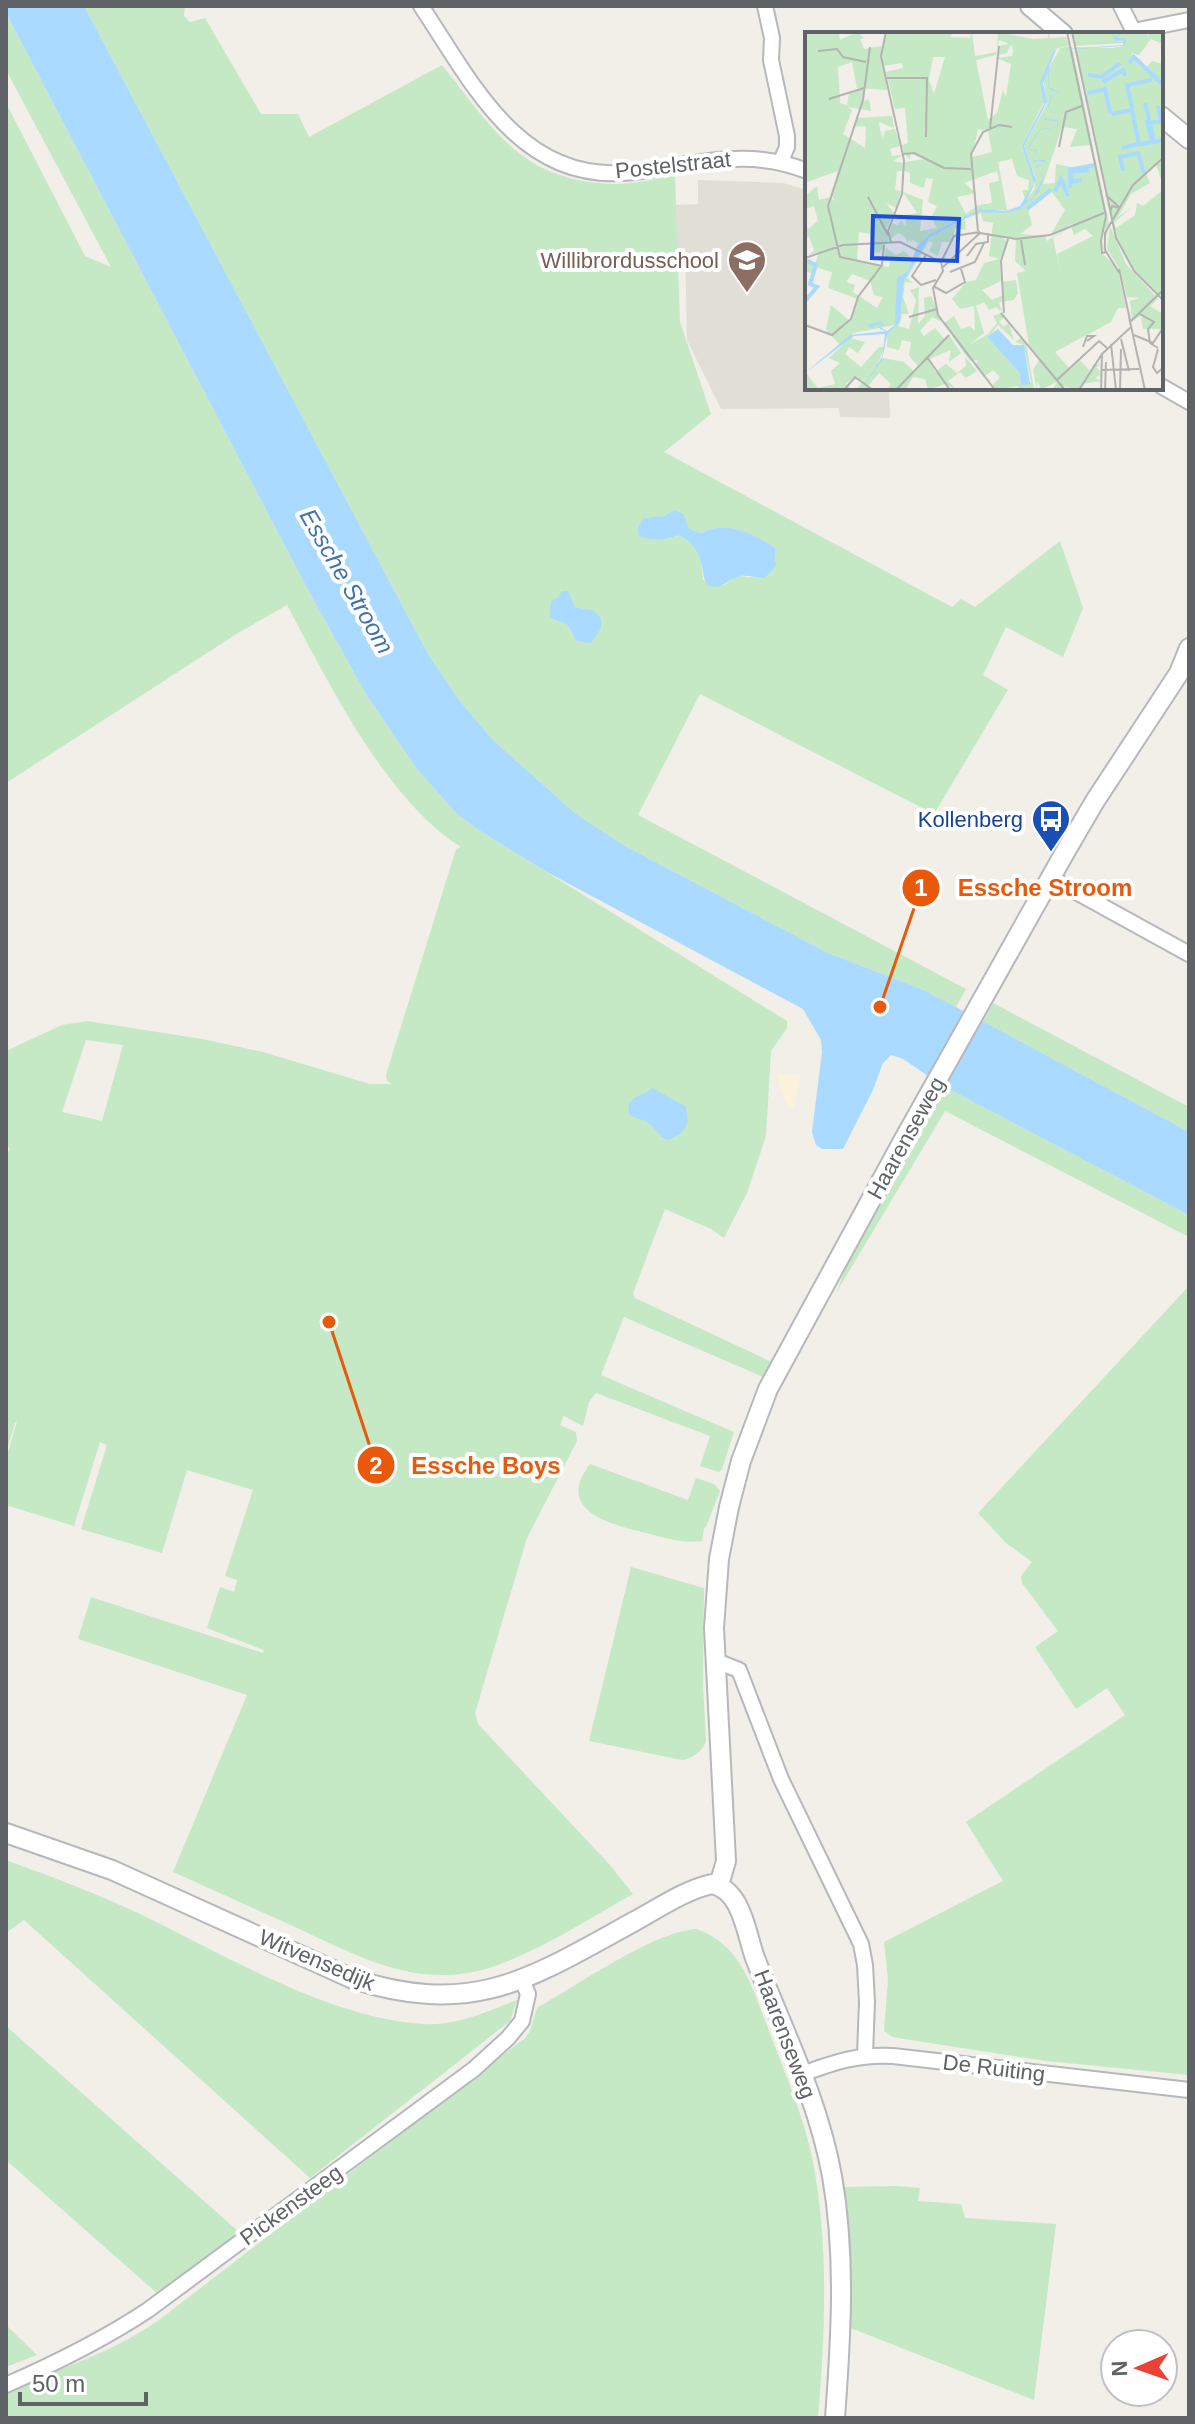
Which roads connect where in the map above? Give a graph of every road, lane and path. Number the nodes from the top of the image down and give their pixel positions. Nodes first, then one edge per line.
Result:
1 (421, 6) edge
2 (765, 6) edge
3 (1030, 6) edge
4 (1121, 6) edge
5 (1189, 20) edge
6 (1061, 32) edge
7 (1134, 32) edge
8 (1163, 118) edge
9 (1189, 139) edge
10 (781, 161) junction
11 (805, 170) edge
12 (1163, 387) edge
13 (1189, 402) edge
14 (1189, 648) edge
15 (1051, 878) junction
16 (1189, 954) edge
17 (716, 1661) junction
18 (6, 1833) edge
19 (719, 1885) junction
20 (522, 1980) junction
21 (865, 2055) junction
22 (802, 2074) junction
23 (1189, 2090) edge
24 (6, 2385) edge
25 (835, 2418) edge

1 - 10 street, Postelstraat
2 - 10 street
3 - 6 street
4 - 7 street
5 - 7 street
8 - 9 street
10 - 11 street, Postelstraat
12 - 13 street
14 - 15 street, Haarenseweg
15 - 16 street
15 - 17 street, Haarenseweg
17 - 19 street, Haarenseweg
17 - 21 street
18 - 20 street, Witvensedijk
19 - 20 street, Witvensedijk
19 - 22 street, Haarenseweg
20 - 24 street, Pickensteeg
21 - 22 street, De Ruiting
21 - 23 street, De Ruiting
22 - 25 street, Haarenseweg

